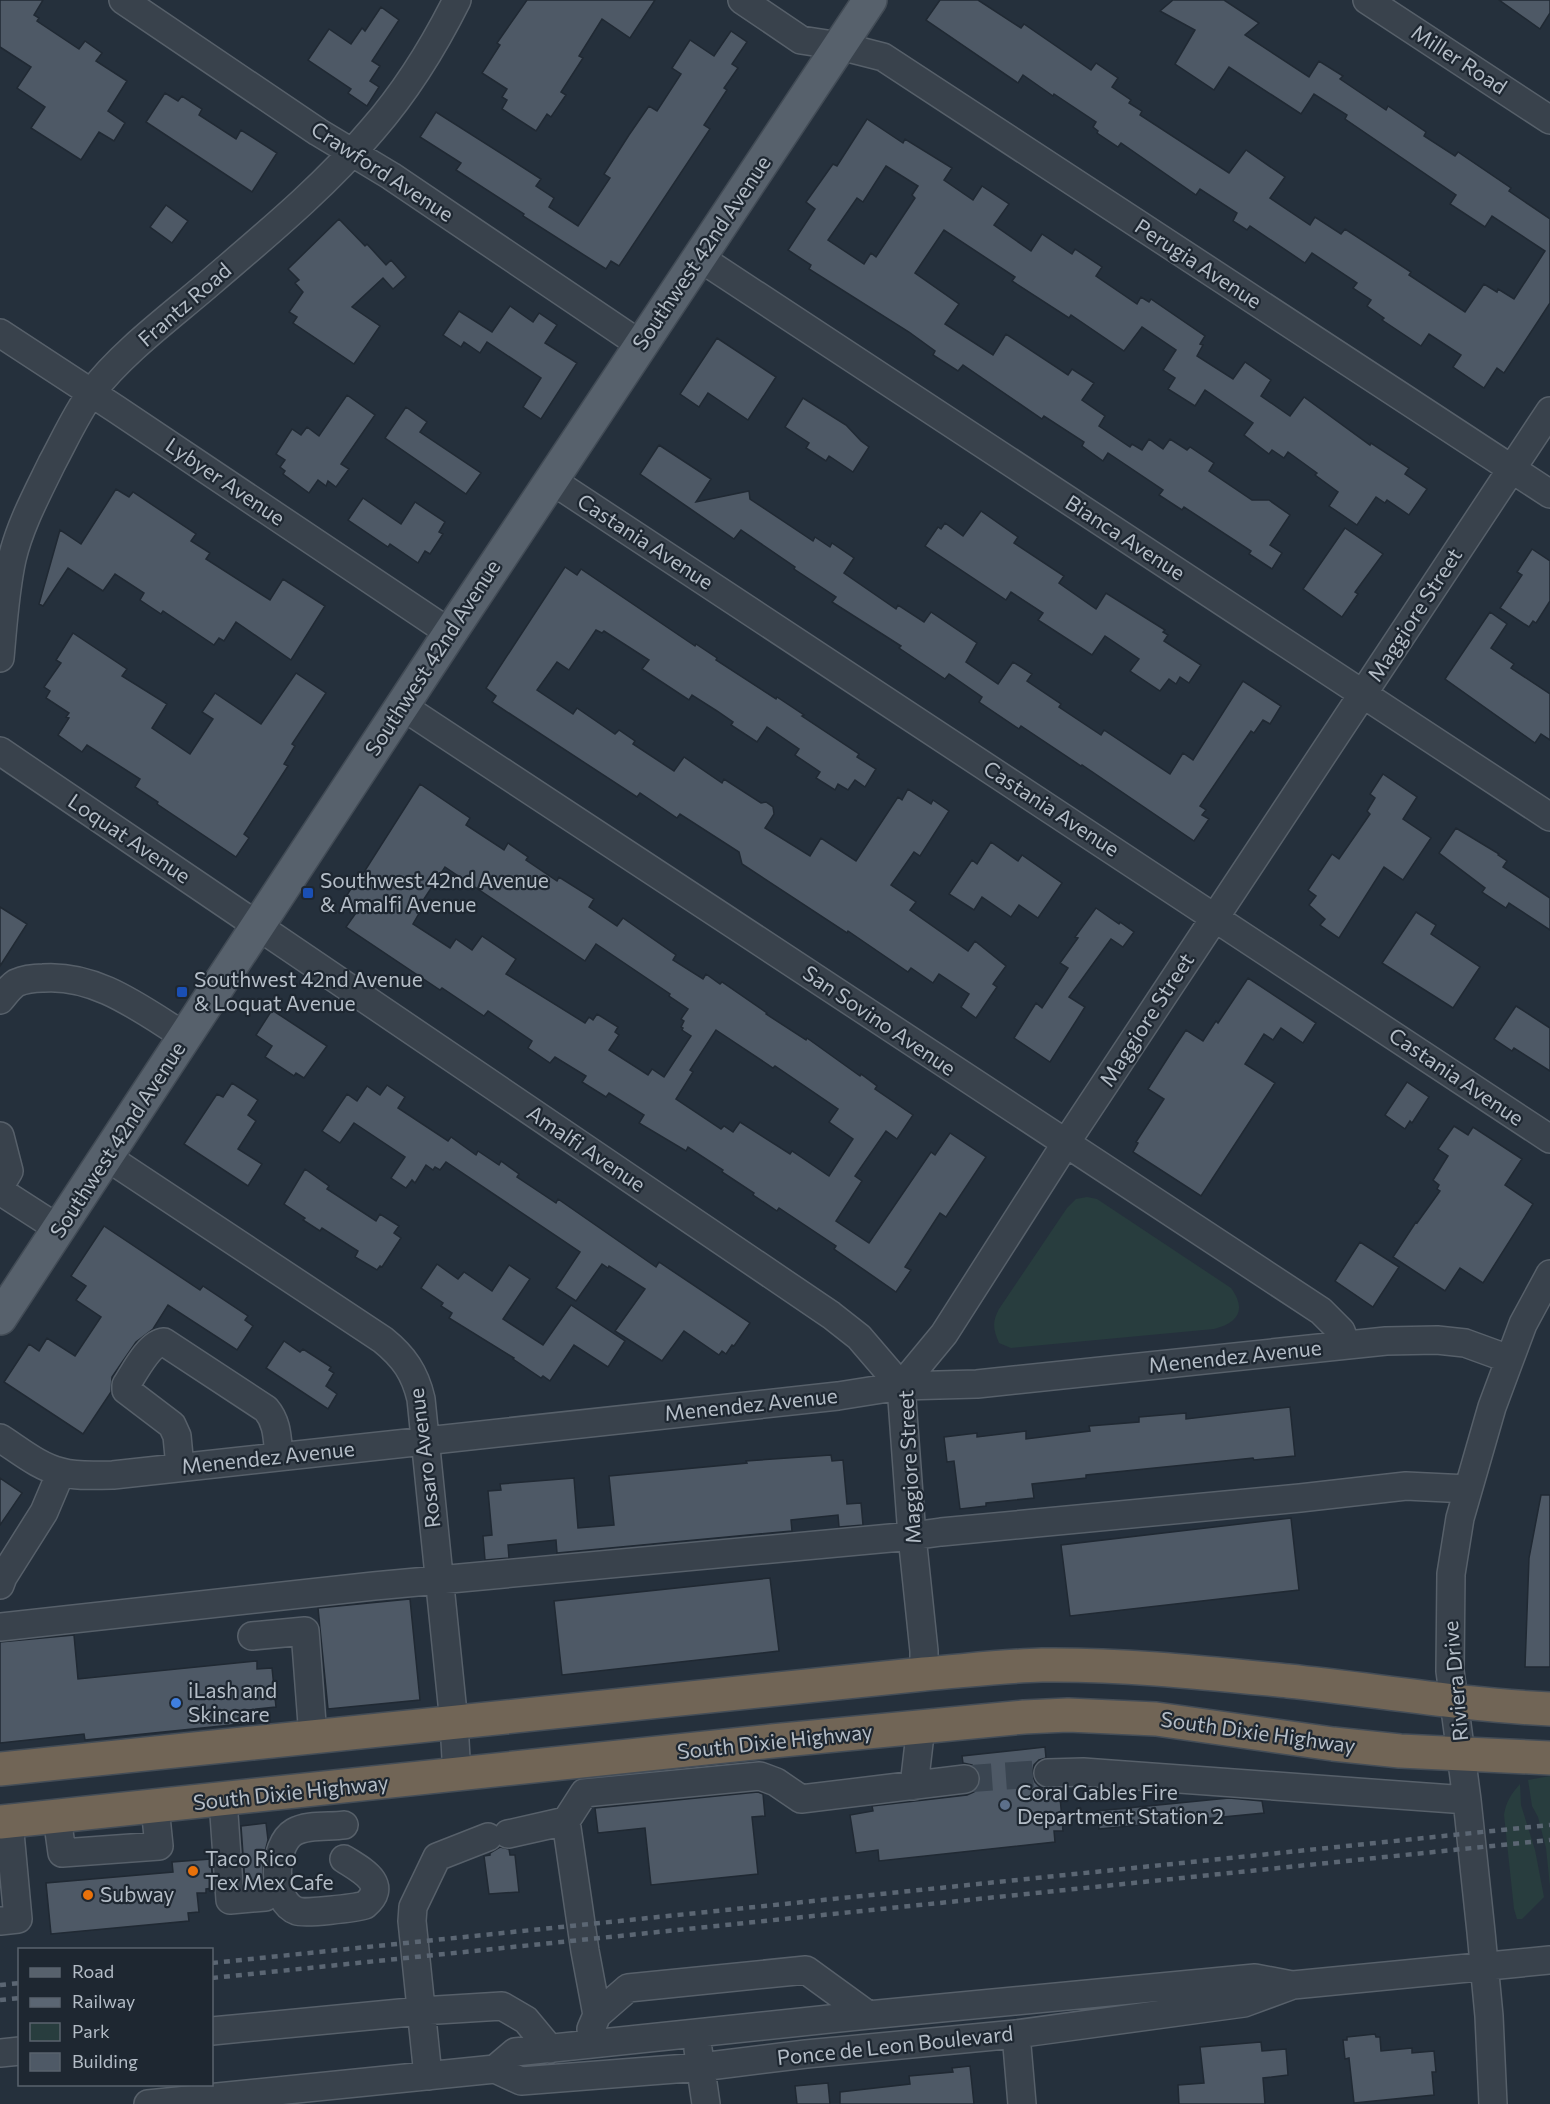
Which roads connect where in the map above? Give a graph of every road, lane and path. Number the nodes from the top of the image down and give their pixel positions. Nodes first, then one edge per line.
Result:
1 (123, 0) edge
2 (457, 0) edge
3 (742, 0) edge
4 (870, 0) edge
5 (1367, 0) edge
6 (840, 46) junction
7 (1550, 120) edge
8 (352, 153) junction
9 (700, 258) junction
10 (0, 333) edge
11 (641, 345) junction
12 (91, 393) junction
13 (1550, 411) edge
14 (1511, 469) junction
15 (551, 480) junction
16 (1550, 494) edge
17 (450, 633) junction
18 (0, 658) edge
19 (1363, 694) junction
20 (402, 706) junction
21 (0, 751) edge
22 (1550, 817) edge
23 (1215, 917) junction
24 (258, 926) junction
25 (0, 999) edge
26 (186, 1037) junction
27 (0, 1136) edge
28 (1550, 1139) edge
29 (1065, 1144) junction
30 (107, 1157) junction
31 (0, 1186) edge
32 (0, 1191) edge
33 (59, 1229) junction
34 (1550, 1274) edge
35 (0, 1318) edge
36 (1346, 1345) junction
37 (1509, 1359) junction
38 (901, 1386) junction
39 (0, 1438) edge
40 (425, 1440) junction
41 (279, 1456) junction
42 (180, 1467) junction
43 (61, 1472) junction
44 (1468, 1489) junction
45 (912, 1536) junction
46 (439, 1580) junction
47 (0, 1585) edge
48 (0, 1627) edge
49 (252, 1636) dead end
50 (924, 1674) junction
51 (1454, 1701) junction
52 (1550, 1709) edge
53 (454, 1723) junction
54 (921, 1726) junction
55 (313, 1737) junction
56 (1462, 1755) junction
57 (1550, 1758) edge
58 (607, 1759) junction
59 (0, 1769) edge
60 (1048, 1773) tunnel mouth
61 (457, 1776) junction
62 (964, 1779) tunnel mouth
63 (914, 1786) junction
64 (584, 1793) junction
65 (223, 1800) junction
66 (1467, 1800) junction
67 (566, 1821) junction
68 (4, 1822) edge
69 (344, 1825) dead end
70 (344, 1859) dead end
71 (6, 1873) edge
72 (265, 1897) dead end
73 (0, 1921) edge
74 (1550, 1960) edge
75 (1484, 1966) junction
76 (1293, 1985) junction
77 (421, 2010) junction
78 (868, 2014) junction
79 (597, 2015) junction
80 (213, 2031) edge
81 (696, 2033) junction
82 (1016, 2034) junction
83 (585, 2045) junction
84 (550, 2049) junction
85 (18, 2051) edge
86 (0, 2053) edge
87 (701, 2067) junction
88 (495, 2069) junction
89 (428, 2076) junction
90 (148, 2104) edge
91 (706, 2104) edge
92 (1022, 2104) edge
93 (1493, 2104) edge

1 - 8 street, Crawford Avenue
2 - 8 street, Frantz Road
3 - 6 street, Perugia Avenue
4 - 6 main road, Southwest 42nd Avenue
5 - 7 street, Miller Road
6 - 9 main road, Southwest 42nd Avenue
6 - 14 street, Perugia Avenue
8 - 11 street, Crawford Avenue
8 - 12 street, Frantz Road
9 - 11 main road, Southwest 42nd Avenue
9 - 19 street, Bianca Avenue
10 - 12 street, Lybyer Avenue
11 - 15 main road, Southwest 42nd Avenue
12 - 17 street, Lybyer Avenue
12 - 18 street, Frantz Road
13 - 14 street, Maggiore Street
14 - 16 street, Perugia Avenue
14 - 19 street, Maggiore Street
15 - 17 main road, Southwest 42nd Avenue
15 - 23 street, Castania Avenue
17 - 20 main road, Southwest 42nd Avenue
19 - 22 street, Bianca Avenue
19 - 23 street, Maggiore Street
20 - 24 main road, Southwest 42nd Avenue
20 - 29 street, San Sovino Avenue
21 - 24 street, Loquat Avenue
23 - 28 street, Castania Avenue
23 - 29 street, Maggiore Street
24 - 26 main road, Southwest 42nd Avenue
24 - 38 street, Amalfi Avenue
25 - 26 street
26 - 30 main road, Southwest 42nd Avenue
27 - 31 street
29 - 36 street, San Sovino Avenue
29 - 38 street, Maggiore Street
30 - 33 main road, Southwest 42nd Avenue
30 - 40 street, Rosaro Avenue
32 - 33 street
33 - 35 main road, Southwest 42nd Avenue
34 - 37 street, Riviera Drive
36 - 37 street, Menendez Avenue
36 - 38 street, Menendez Avenue
37 - 44 street, Riviera Drive
38 - 40 street, Menendez Avenue
38 - 45 street, Maggiore Street
39 - 43 street, Menendez Avenue
40 - 41 street, Menendez Avenue
40 - 46 street, Rosaro Avenue
41 - 42 street, Menendez Avenue
41 - 42 street
42 - 43 street, Menendez Avenue
43 - 47 street
44 - 45 street
44 - 51 street, Riviera Drive
45 - 46 street
45 - 50 street, Maggiore Street
46 - 48 street
46 - 53 street, Rosaro Avenue
49 - 55 street
50 - 51 highway
50 - 53 highway
50 - 54 highway
51 - 52 highway
51 - 56 street, Riviera Drive
53 - 55 highway
53 - 61 street, Rosaro Avenue
54 - 56 highway, South Dixie Highway
54 - 58 highway, South Dixie Highway
54 - 63 street
55 - 59 highway
56 - 57 highway, South Dixie Highway
56 - 66 street, Riviera Drive
58 - 61 highway, South Dixie Highway
58 - 64 street
60 - 66 street
61 - 65 highway, South Dixie Highway
62 - 63 street
63 - 64 street
64 - 67 street
65 - 68 highway, South Dixie Highway
65 - 72 street
66 - 75 street, Riviera Drive
67 - 77 street
67 - 79 street
68 - 71 street
69 - 70 street
71 - 73 street
74 - 75 street, Ponce de Leon Boulevard
75 - 76 street, Ponce de Leon Boulevard
75 - 93 street, Riviera Drive
76 - 78 street, Ponce de Leon Boulevard
76 - 82 street, Ponce de Leon Boulevard
77 - 80 street
77 - 84 street
77 - 89 street
78 - 79 street
78 - 81 street, Ponce de Leon Boulevard
79 - 83 street
81 - 83 street
81 - 87 street
82 - 87 street, Ponce de Leon Boulevard
82 - 92 street
83 - 84 street
84 - 88 street
85 - 86 street
87 - 88 street, Ponce de Leon Boulevard
87 - 91 street
88 - 89 street, Ponce de Leon Boulevard
89 - 90 street, Ponce de Leon Boulevard

